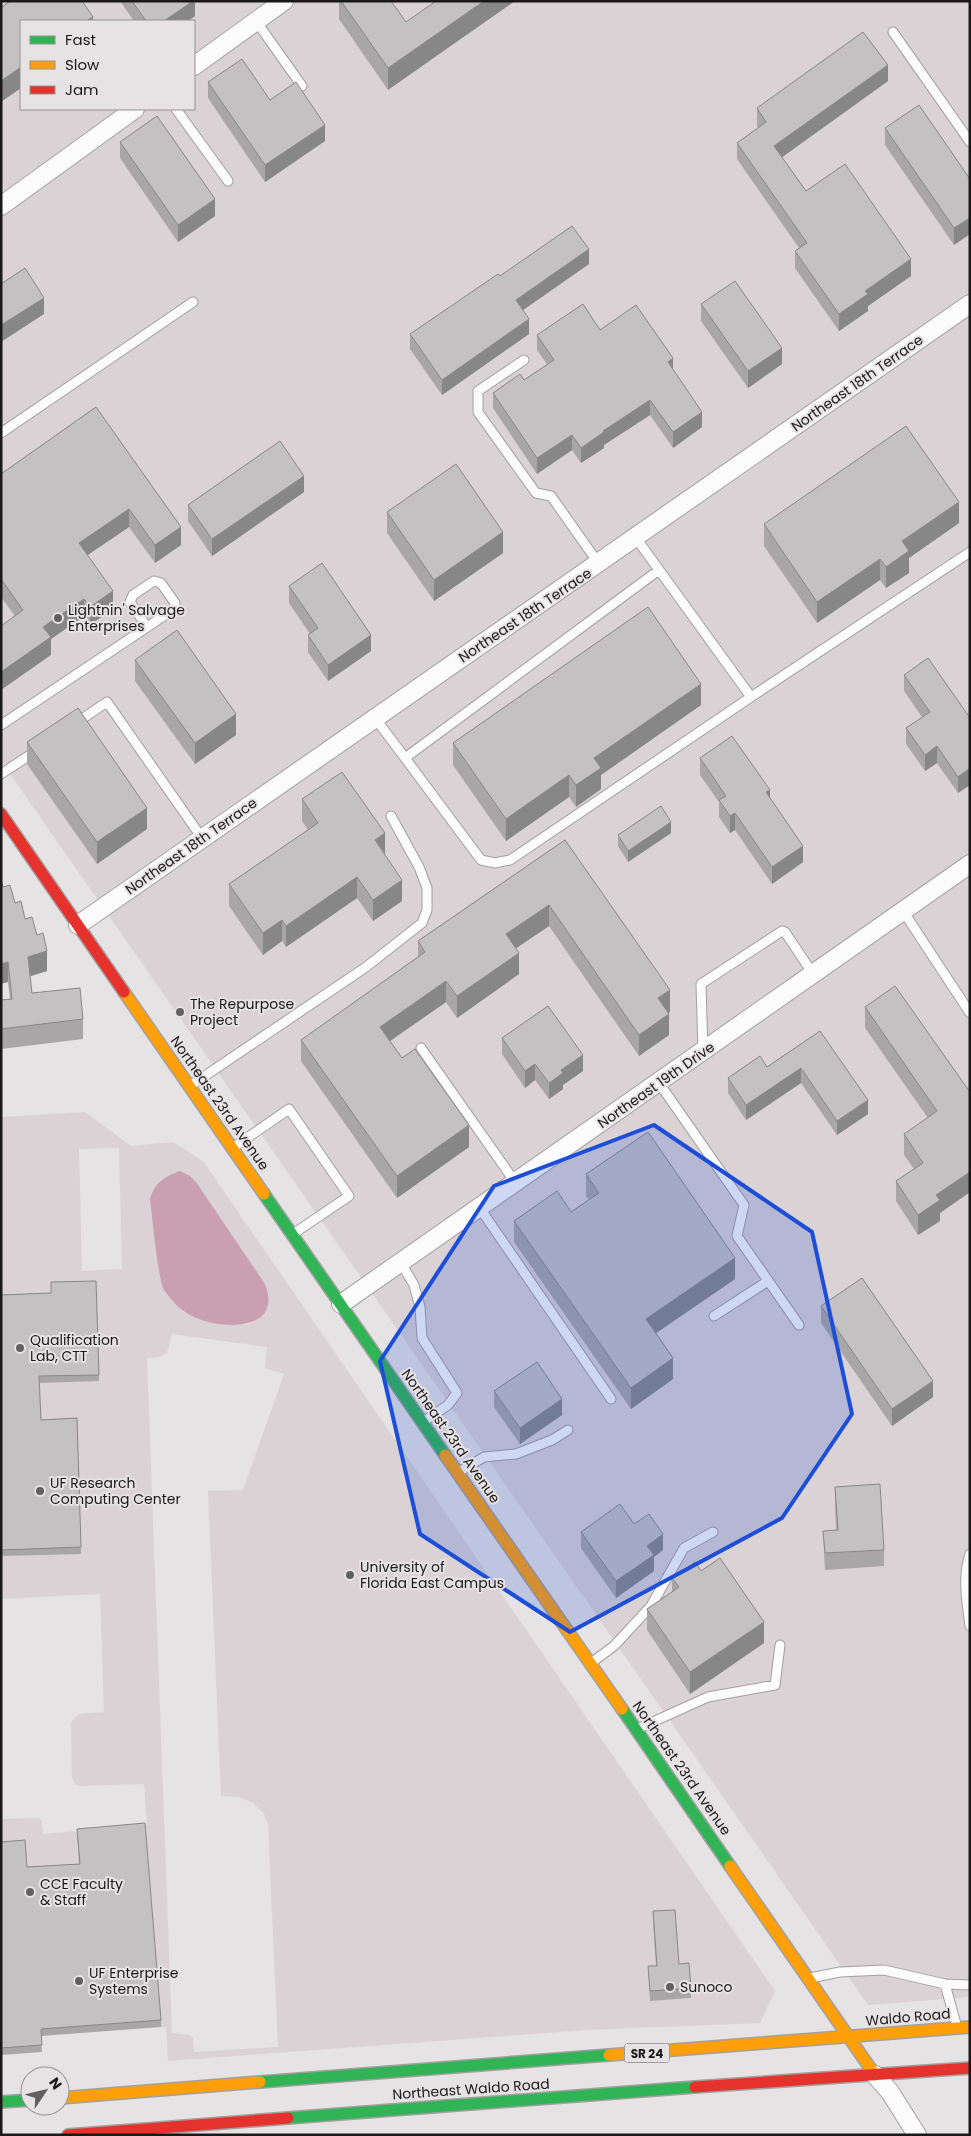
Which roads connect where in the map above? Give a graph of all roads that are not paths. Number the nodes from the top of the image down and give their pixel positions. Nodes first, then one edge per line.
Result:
1 (268, 9) edge
2 (893, 32) dead end
3 (195, 65) edge
4 (302, 86) dead end
5 (134, 110) edge
6 (177, 110) edge
7 (970, 142) edge
8 (228, 181) dead end
9 (1, 206) edge
10 (193, 302) dead end
11 (970, 304) edge
12 (524, 360) dead end
13 (1, 434) edge
14 (636, 538) junction
15 (970, 552) edge
16 (599, 564) junction
17 (658, 570) junction
18 (147, 627) junction
19 (750, 697) junction
20 (375, 718) junction
21 (1, 725) edge
22 (68, 728) edge
23 (45, 744) edge
24 (405, 758) junction
25 (1, 774) edge
26 (1, 814) edge
27 (391, 816) dead end
28 (202, 838) junction
29 (970, 864) edge
30 (903, 911) junction
31 (78, 925) junction
32 (813, 974) junction
33 (970, 1013) edge
34 (420, 1048) dead end
35 (703, 1052) junction
36 (659, 1083) junction
37 (190, 1086) junction
38 (233, 1148) junction
39 (515, 1182) junction
40 (479, 1207) junction
41 (293, 1234) junction
42 (401, 1263) junction
43 (768, 1280) junction
44 (341, 1304) junction
45 (714, 1316) dead end
46 (799, 1325) dead end
47 (611, 1399) dead end
48 (423, 1422) junction
49 (568, 1430) dead end
50 (458, 1472) junction
51 (713, 1532) dead end
52 (970, 1554) edge
53 (970, 1626) edge
54 (780, 1645) dead end
55 (591, 1663) junction
56 (637, 1729) junction
57 (810, 1978) junction
58 (945, 1984) junction
59 (970, 1985) edge
60 (970, 2027) edge
61 (956, 2028) junction
62 (849, 2036) junction
63 (970, 2068) edge
64 (875, 2075) junction
65 (70, 2097) edge
66 (20, 2101) edge
67 (1, 2102) edge
68 (68, 2135) edge
69 (917, 2135) edge

1 - 3 street
1 - 4 lane
2 - 7 lane
5 - 9 street
6 - 8 lane
10 - 13 lane
11 - 14 street, Northeast 18th Terrace
12 - 16 lane
14 - 16 street, Northeast 18th Terrace
14 - 17 lane
15 - 19 lane
16 - 20 street, Northeast 18th Terrace
17 - 19 lane
17 - 24 lane
18 - 18 lane
18 - 21 lane
19 - 24 lane
20 - 24 lane
20 - 28 street, Northeast 18th Terrace
22 - 28 lane
23 - 25 lane
26 - 31 main road, Northeast 23rd Avenue
27 - 37 lane
28 - 31 street, Northeast 18th Terrace
29 - 30 street, Northeast 19th Drive
30 - 32 street, Northeast 19th Drive
30 - 33 lane
31 - 37 main road, Northeast 23rd Avenue
32 - 35 street, Northeast 19th Drive
32 - 35 lane
34 - 39 lane
35 - 36 street, Northeast 19th Drive
36 - 39 street, Northeast 19th Drive
36 - 43 lane
37 - 38 main road, Northeast 23rd Avenue
38 - 41 main road, Northeast 23rd Avenue
38 - 41 lane
39 - 40 street, Northeast 19th Drive
40 - 42 street, Northeast 19th Drive
40 - 47 lane
41 - 44 main road, Northeast 23rd Avenue
42 - 44 street, Northeast 19th Drive
42 - 48 lane
43 - 45 lane
43 - 46 lane
44 - 48 main road, Northeast 23rd Avenue
48 - 50 main road, Northeast 23rd Avenue
49 - 50 lane
50 - 55 main road, Northeast 23rd Avenue
51 - 55 lane
52 - 53 lane
54 - 56 lane
55 - 56 main road, Northeast 23rd Avenue
56 - 57 main road, Northeast 23rd Avenue
57 - 58 lane
57 - 62 main road, Northeast 23rd Avenue
58 - 59 lane
58 - 61 lane
60 - 61 main road, Waldo Road / SR 24
61 - 62 main road, Waldo Road / SR 24
62 - 64 main road, Northeast 23rd Avenue
62 - 65 main road, Northeast Waldo Road / SR 24
63 - 64 main road
64 - 68 main road, Northeast Waldo Road
64 - 69 street
66 - 67 main road

